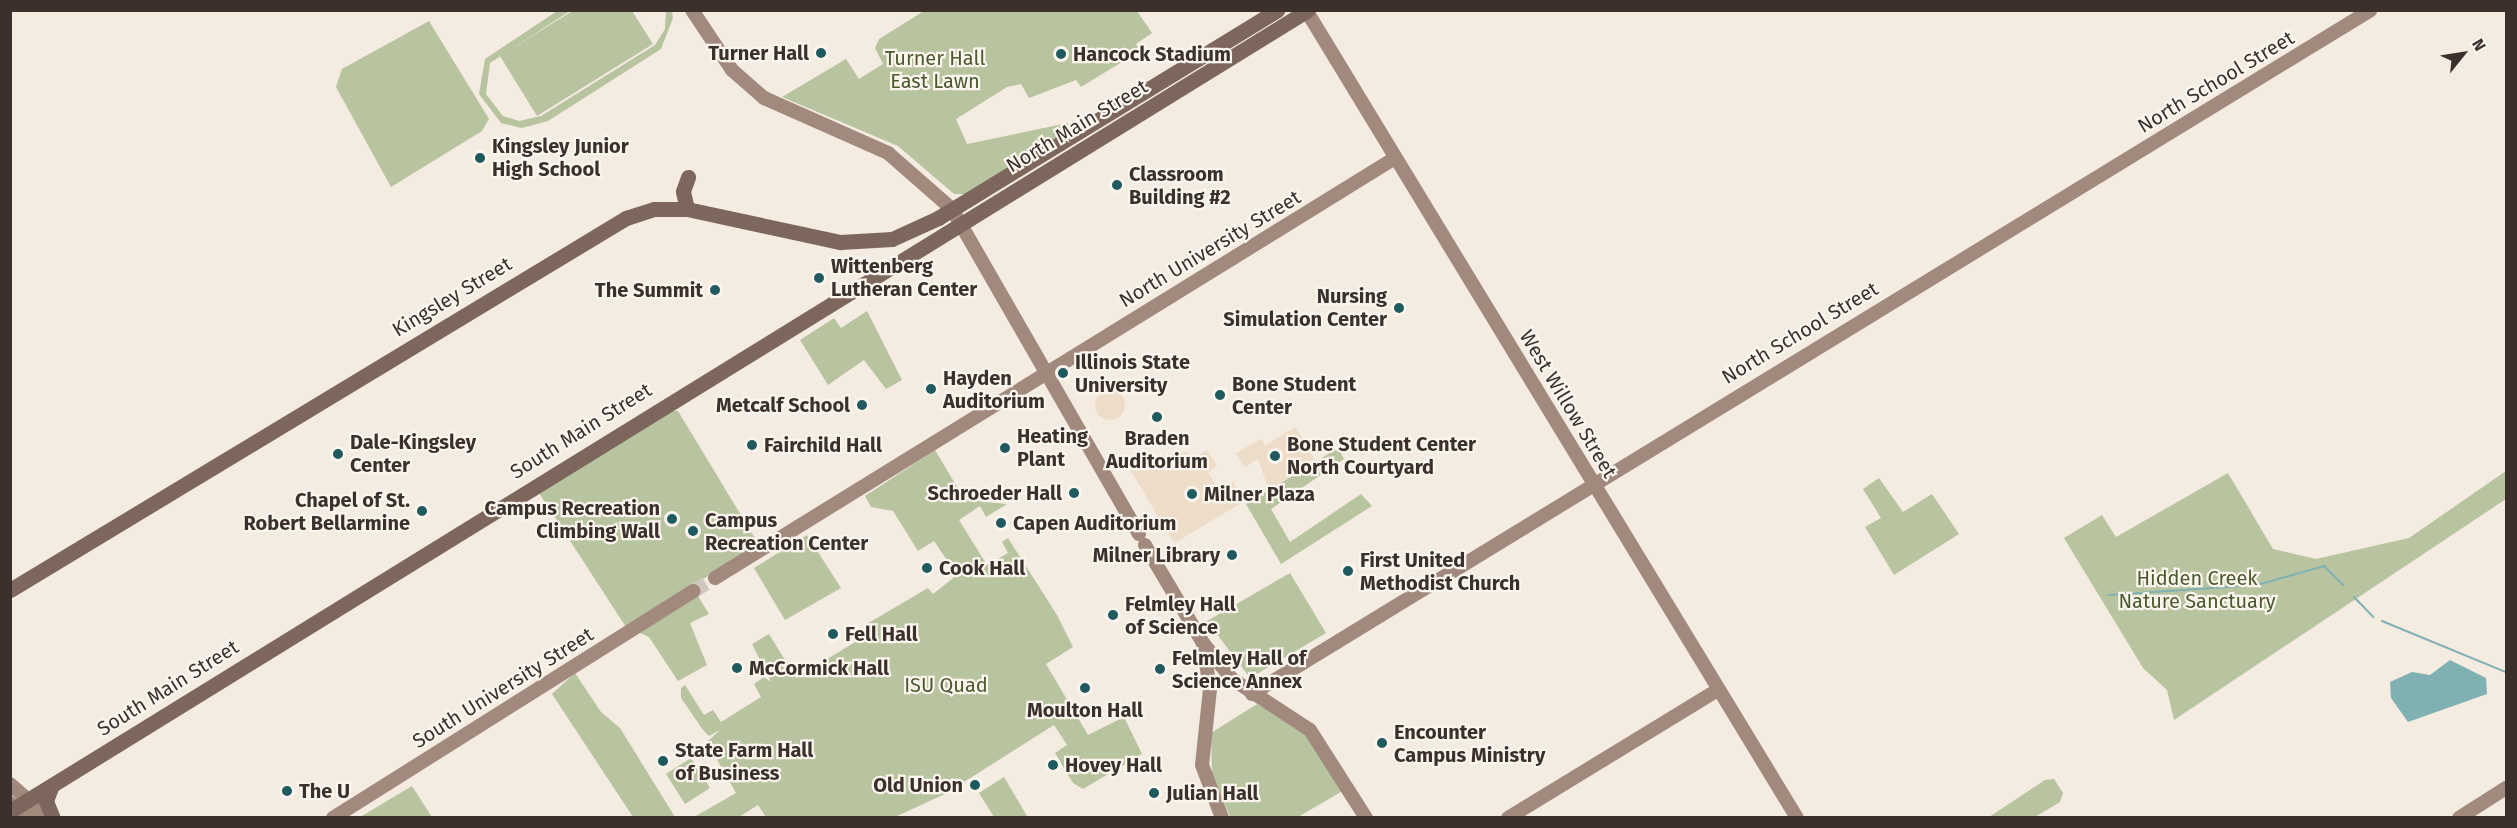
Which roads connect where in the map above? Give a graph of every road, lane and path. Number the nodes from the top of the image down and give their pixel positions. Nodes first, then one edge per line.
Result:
1 (692, 10) edge
2 (1277, 10) edge
3 (2371, 10) edge
4 (1307, 11) edge
5 (1395, 158) junction
6 (687, 177) dead end
7 (687, 209) junction
8 (957, 215) junction
9 (1045, 372) junction
10 (1592, 482) junction
11 (716, 578) tunnel mouth
12 (10, 590) edge
13 (694, 591) tunnel mouth
14 (1203, 643) junction
15 (1719, 689) junction
16 (1252, 694) junction
17 (10, 784) edge
18 (52, 785) junction
19 (2506, 788) edge
20 (16, 806) edge
21 (29, 818) edge
22 (51, 818) edge
23 (333, 818) edge
24 (1222, 818) edge
25 (1366, 818) edge
26 (1508, 818) edge
27 (1797, 818) edge
28 (2459, 818) edge

1 - 8 street
2 - 8 main road, North Main Street
3 - 10 street, North School Street
4 - 5 street, West Willow Street
4 - 8 main road, North Main Street
5 - 9 street, North University Street
5 - 10 street, West Willow Street
6 - 7 main road
7 - 8 main road, Kingsley Street
7 - 12 main road, Kingsley Street
8 - 9 street
8 - 18 main road, South Main Street
9 - 11 street
9 - 14 street
10 - 15 street, West Willow Street
10 - 16 street, North School Street
13 - 23 street, South University Street
14 - 16 street
14 - 24 street
15 - 26 street
15 - 27 street, West Willow Street
16 - 25 street
17 - 20 street
18 - 20 main road, South Main Street
18 - 22 main road
19 - 28 street
20 - 21 street
20 - 22 street

